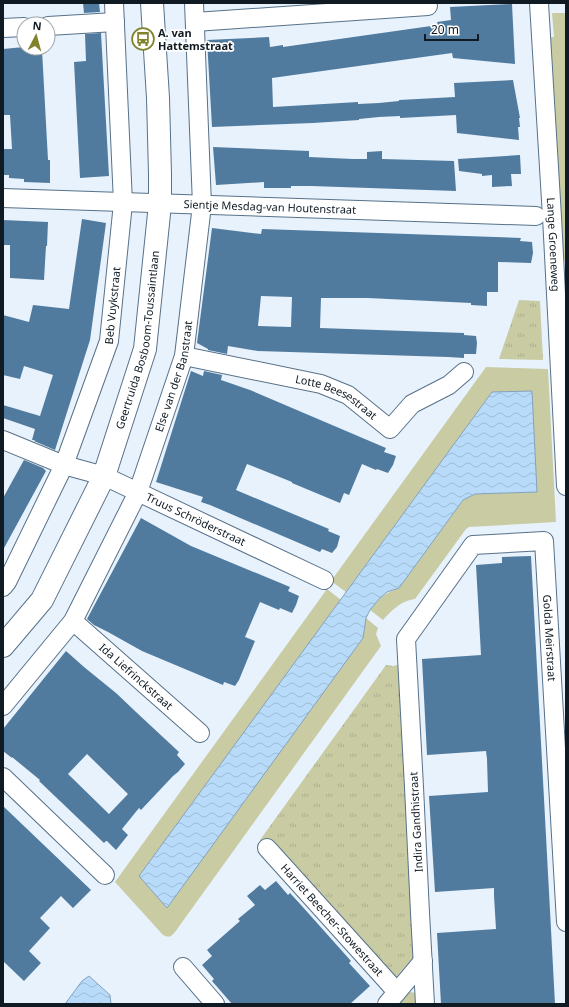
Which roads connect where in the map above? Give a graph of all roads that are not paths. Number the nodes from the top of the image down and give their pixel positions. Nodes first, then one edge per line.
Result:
1 (114, 3) edge
2 (152, 3) edge
3 (194, 3) edge
4 (539, 3) edge
5 (428, 6) dead end
6 (115, 22) junction
7 (195, 22) junction
8 (56, 26) edge
9 (16, 27) edge
10 (3, 28) edge
11 (3, 198) edge
12 (122, 203) junction
13 (160, 204) junction
14 (202, 205) junction
15 (536, 216) dead end
16 (184, 356) junction
17 (464, 372) dead end
18 (3, 440) edge
19 (64, 465) junction
20 (104, 476) junction
21 (566, 486) edge
22 (138, 492) junction
23 (324, 580) dead end
24 (3, 587) edge
25 (73, 621) junction
26 (406, 639) joint
27 (3, 646) edge
28 (3, 706) edge
29 (200, 733) dead end
30 (3, 777) edge
31 (267, 848) dead end
32 (105, 876) dead end
33 (566, 922) edge
34 (423, 961) junction
35 (183, 967) dead end
36 (392, 998) edge
37 (215, 1004) edge
38 (425, 1004) edge

1 - 6 street, Beb Vuykstraat
2 - 13 street, Geertruida Bosboom-Toussaintlaan
3 - 7 street, Else van der Banstraat
4 - 21 street, Lange Groeneweg
5 - 7 street
6 - 8 street
6 - 12 street, Beb Vuykstraat
7 - 14 street, Else van der Banstraat
9 - 10 street
11 - 12 street, Sientje Mesdag-van Houtenstraat
12 - 13 street, Sientje Mesdag-van Houtenstraat
12 - 19 street, Beb Vuykstraat
13 - 14 street, Sientje Mesdag-van Houtenstraat
13 - 20 street, Geertruida Bosboom-Toussaintlaan
14 - 15 street, Sientje Mesdag-van Houtenstraat
14 - 16 street, Else van der Banstraat
16 - 17 street, Lotte Beesestraat
16 - 22 street, Else van der Banstraat
18 - 19 street, Truus Schröderstraat
19 - 20 street, Truus Schröderstraat
19 - 24 street, Beb Vuykstraat
20 - 22 street, Truus Schröderstraat
20 - 27 street, Geertruida Bosboom-Toussaintlaan
22 - 23 street, Truus Schröderstraat
22 - 25 street, Else van der Banstraat
25 - 28 street, Else van der Banstraat
25 - 29 street, Ida Liefrinckstraat
26 - 33 street, Golda Meirstraat
26 - 34 street, Indira Gandhistraat
30 - 32 street
31 - 36 street, Harriet Beecher-Stowestraat
34 - 36 street
34 - 38 street, Indira Gandhistraat
35 - 37 street

